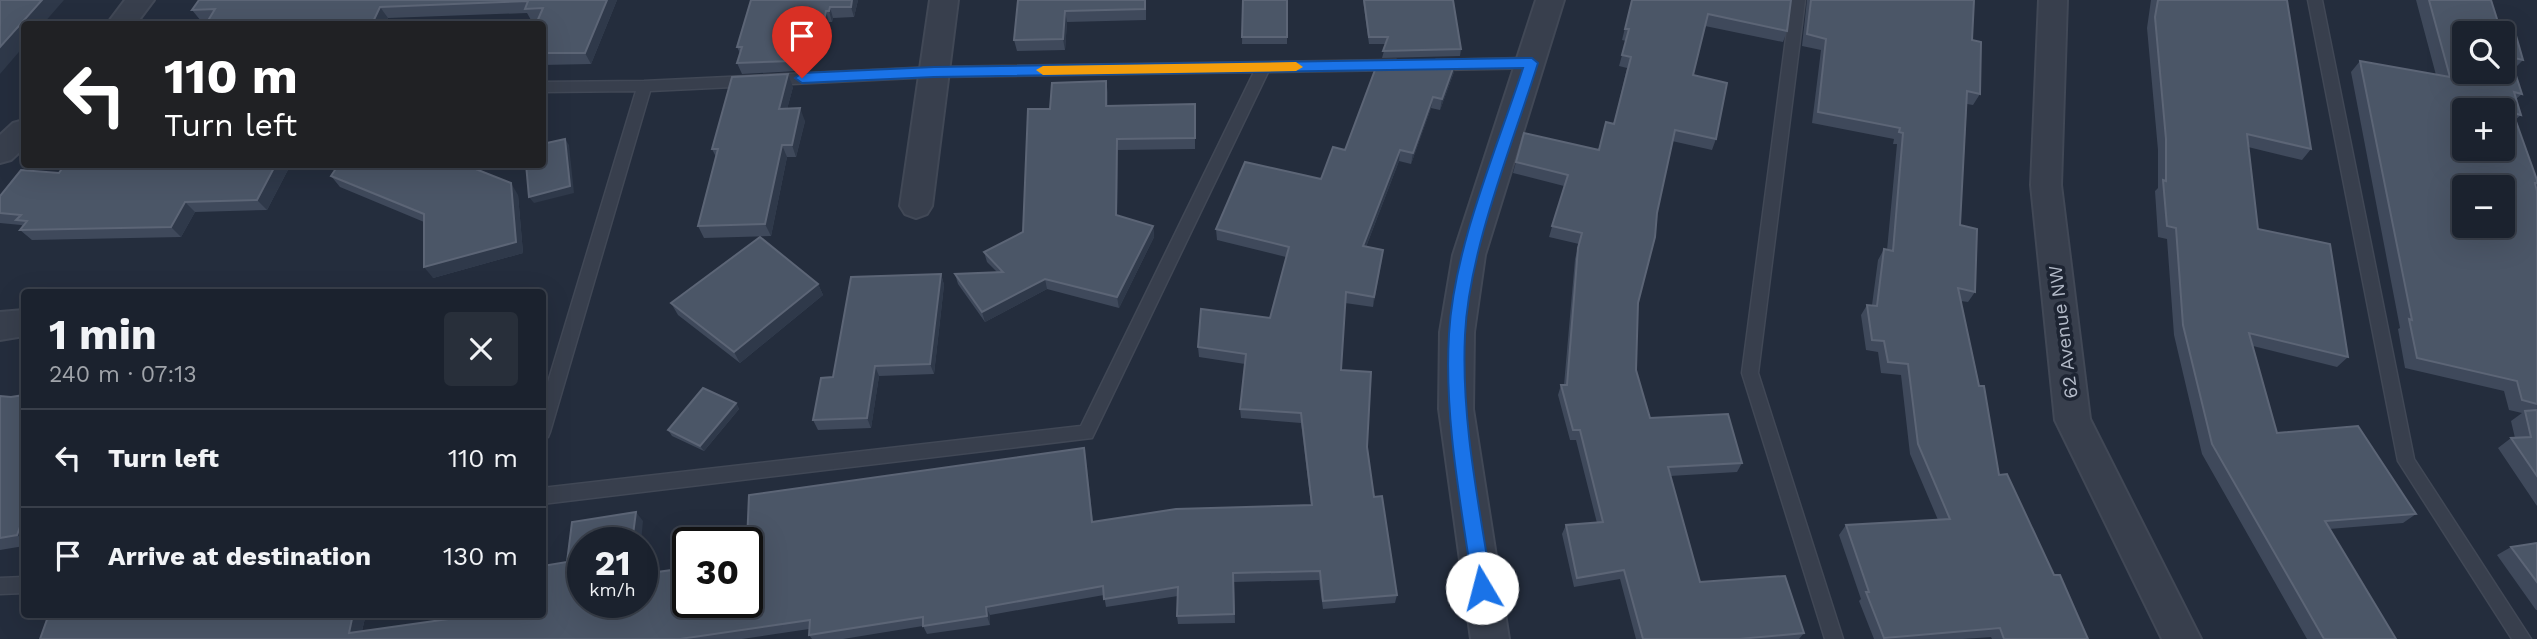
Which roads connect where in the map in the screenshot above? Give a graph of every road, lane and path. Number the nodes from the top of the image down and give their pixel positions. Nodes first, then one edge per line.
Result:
1 (141, 0) edge
2 (944, 0) edge
3 (1550, 0) edge
4 (1798, 0) edge
5 (2053, 0) edge
6 (2315, 0) edge
7 (124, 21) edge
8 (1532, 63) junction
9 (1263, 67) junction
10 (934, 72) junction
11 (644, 86) junction
12 (546, 87) edge
13 (21, 134) edge
14 (0, 152) edge
15 (916, 206) dead end
16 (21, 323) edge
17 (0, 326) edge
18 (546, 418) edge
19 (546, 496) edge
20 (21, 585) edge
21 (0, 586) edge
22 (1490, 639) edge
23 (1834, 639) edge
24 (2182, 639) edge
25 (2522, 639) edge

1 - 7 street
2 - 10 street
3 - 8 street
4 - 23 lane
5 - 24 street, 62 Avenue NW
6 - 25 lane
8 - 9 lane
8 - 22 street
9 - 10 lane
9 - 19 lane
10 - 11 lane
10 - 15 street
11 - 12 lane
11 - 18 lane
13 - 14 street
16 - 17 street
20 - 21 lane

